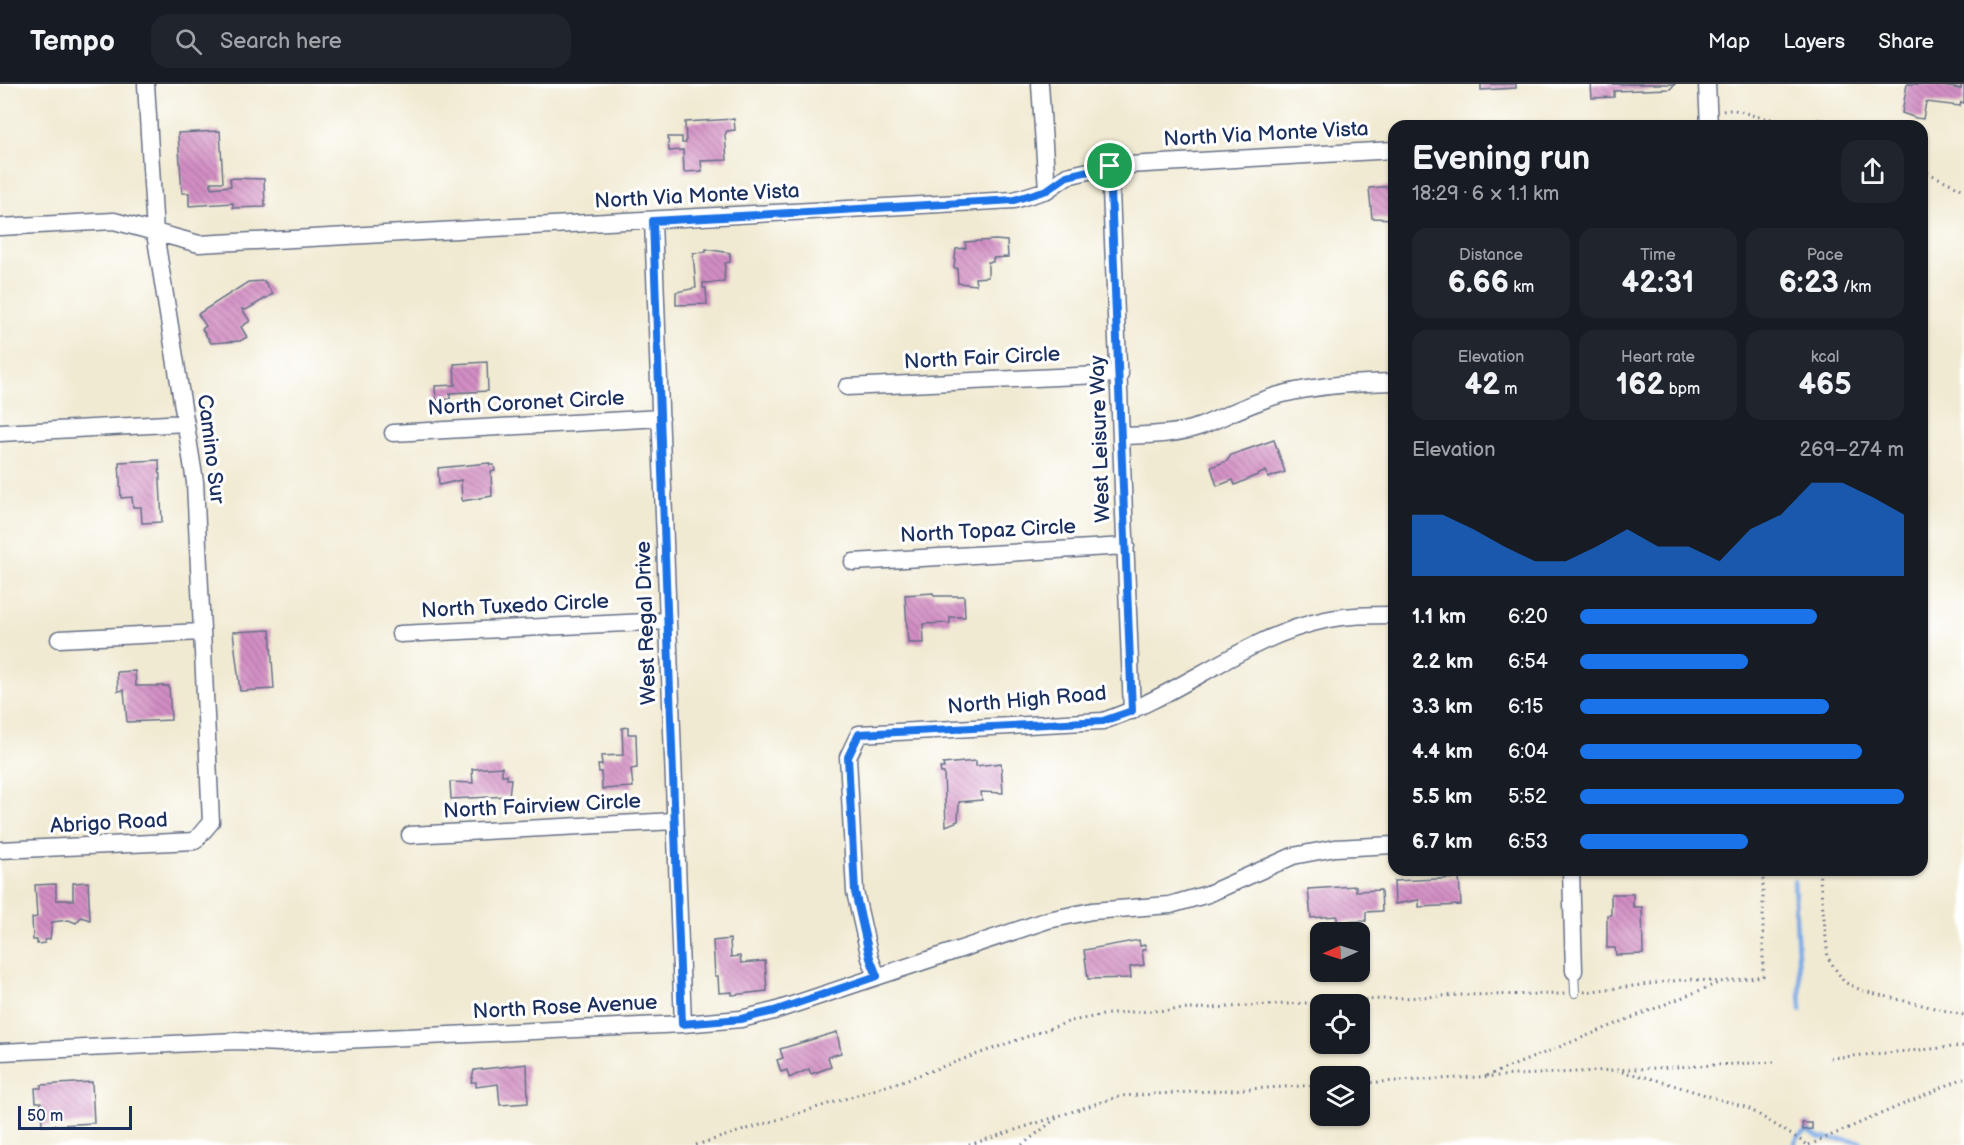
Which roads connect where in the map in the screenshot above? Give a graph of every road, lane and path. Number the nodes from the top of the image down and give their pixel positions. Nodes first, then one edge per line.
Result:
1 (146, 84) edge
2 (1040, 84) edge
3 (1707, 84) edge
4 (1709, 120) edge
5 (1711, 120) edge
6 (1785, 120) edge
7 (1388, 150) edge
8 (1110, 166) junction
9 (1928, 173) edge
10 (1047, 190) junction
11 (1964, 190) edge
12 (653, 221) junction
13 (0, 227) edge
14 (154, 233) junction
15 (1120, 374) junction
16 (1388, 382) edge
17 (847, 387) dead end
18 (661, 418) junction
19 (186, 423) junction
20 (0, 433) edge
21 (393, 433) dead end
22 (1122, 436) junction
23 (1126, 546) junction
24 (853, 562) dead end
25 (1388, 615) edge
26 (668, 621) junction
27 (201, 632) junction
28 (400, 634) dead end
29 (59, 639) dead end
30 (1132, 711) junction
31 (675, 821) junction
32 (212, 822) joint
33 (410, 835) dead end
34 (1388, 845) edge
35 (0, 850) edge
36 (1571, 876) edge
37 (1763, 876) edge
38 (1820, 876) edge
39 (1574, 971) joint
40 (877, 976) junction
41 (1720, 982) junction
42 (1575, 993) junction
43 (1964, 1015) edge
44 (682, 1024) junction
45 (1964, 1046) edge
46 (0, 1052) edge
47 (1830, 1058) dead end
48 (1774, 1062) dead end
49 (1616, 1071) junction
50 (1483, 1078) junction
51 (1964, 1078) edge
52 (1370, 1083) edge
53 (1310, 1086) edge
54 (1061, 1114) junction
55 (696, 1145) edge
56 (969, 1145) edge
57 (1022, 1145) edge
58 (1808, 1145) edge

1 - 14 street, Camino Sur
2 - 10 street
3 - 4 street
5 - 6 path
7 - 8 street, North Via Monte Vista
8 - 10 street, North Via Monte Vista
8 - 15 street, West Leisure Way
9 - 11 path
10 - 12 street, North Via Monte Vista
12 - 14 street, North Via Monte Vista
12 - 18 street, West Regal Drive
13 - 14 street, North Via Monte Vista
14 - 19 street, Camino Sur
15 - 17 street, North Fair Circle
15 - 22 street, West Leisure Way
16 - 22 street
18 - 21 street, North Coronet Circle
18 - 26 street, West Regal Drive
19 - 20 street
19 - 27 street, Camino Sur
22 - 23 street, West Leisure Way
23 - 24 street, North Topaz Circle
23 - 30 street, West Leisure Way
25 - 30 street, North High Road
26 - 28 street, North Tuxedo Circle
26 - 31 street, West Regal Drive
27 - 29 street
27 - 32 street, Camino Sur
30 - 40 street, North High Road
31 - 33 street, North Fairview Circle
31 - 44 street, West Regal Drive
32 - 35 street, Abrigo Road
34 - 40 street, North Rose Avenue
36 - 39 street
37 - 41 path
38 - 43 path
39 - 42 lane
40 - 44 street, North Rose Avenue
41 - 42 path
41 - 50 path
42 - 55 path
44 - 46 street, North Rose Avenue
45 - 47 path
48 - 49 path
49 - 50 path
49 - 58 path
50 - 52 path
51 - 58 path
53 - 54 path
54 - 56 path
54 - 57 path

